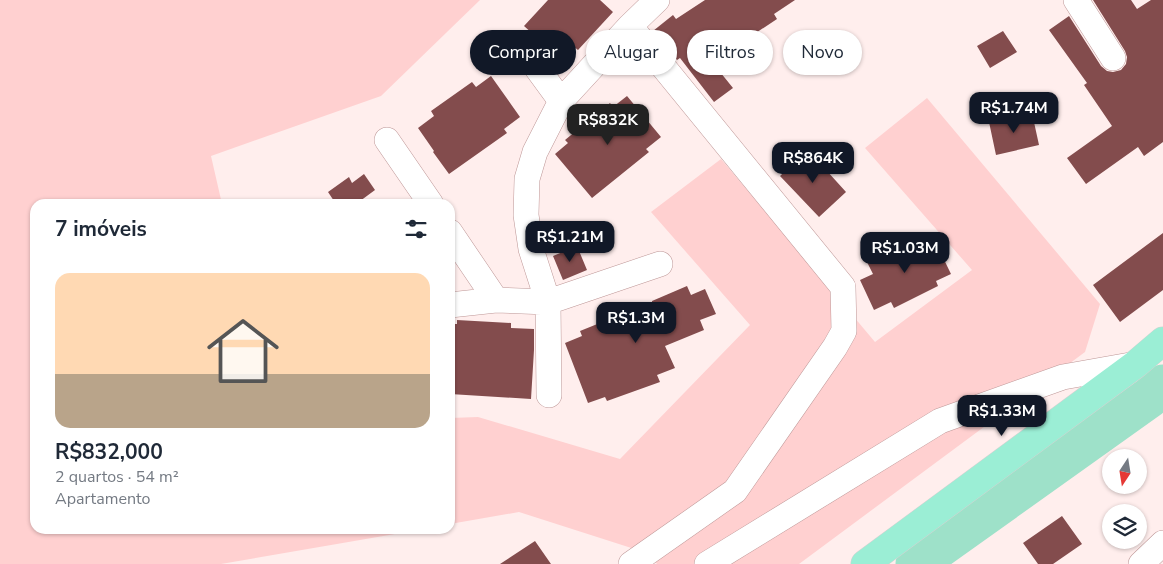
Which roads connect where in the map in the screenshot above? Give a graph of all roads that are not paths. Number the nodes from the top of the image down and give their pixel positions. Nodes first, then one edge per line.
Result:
1 (658, 0) edge
2 (1076, 0) edge
3 (630, 26) junction
4 (1113, 58) dead end
5 (542, 75) edge
6 (561, 102) junction
7 (387, 140) dead end
8 (428, 199) edge
9 (455, 239) edge
10 (660, 264) dead end
11 (496, 300) junction
12 (548, 302) junction
13 (455, 304) edge
14 (1163, 341) edge
15 (1136, 364) junction
16 (549, 396) dead end
17 (1163, 543) edge
18 (631, 564) edge
19 (707, 564) edge
20 (865, 564) edge
21 (1141, 564) edge

1 - 3 street
2 - 4 street
3 - 6 street
3 - 18 street
5 - 6 street
6 - 12 street
7 - 8 street
9 - 11 street
10 - 12 street
11 - 12 street
11 - 13 street
12 - 16 street
14 - 15 main road
15 - 19 street
15 - 20 main road
17 - 21 street

